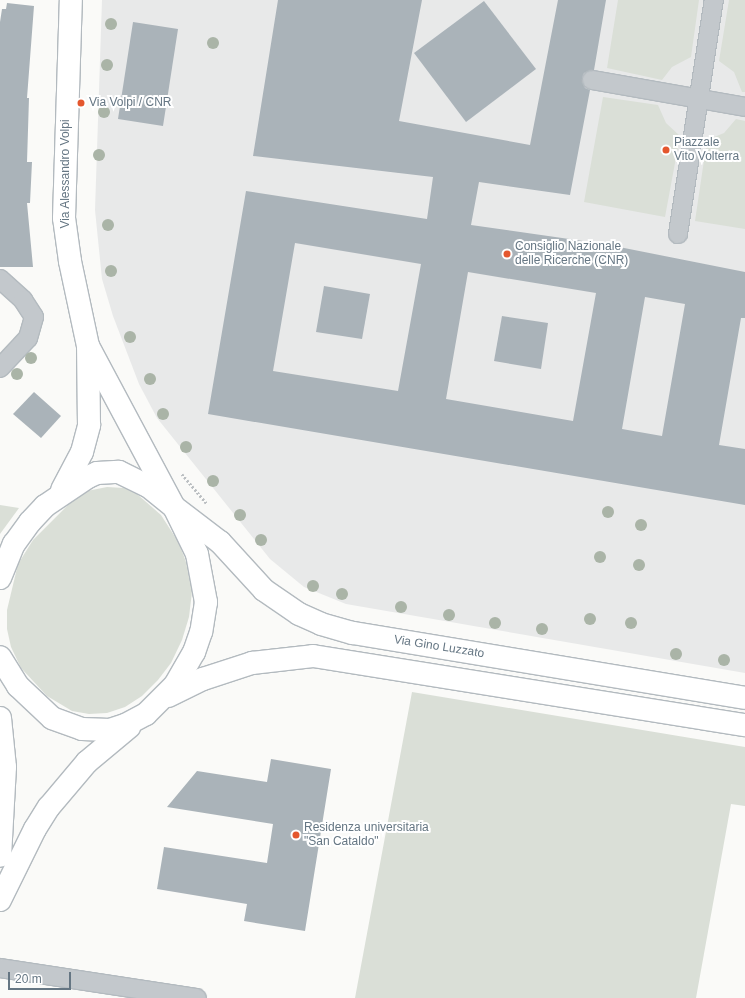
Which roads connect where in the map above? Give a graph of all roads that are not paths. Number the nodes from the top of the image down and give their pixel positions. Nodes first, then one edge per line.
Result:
1 (70, 0) edge
2 (714, 0) edge
3 (592, 80) dead end
4 (699, 99) junction
5 (745, 107) edge
6 (678, 234) dead end
7 (0, 279) edge
8 (88, 346) junction
9 (0, 368) edge
10 (60, 493) junction
11 (174, 507) junction
12 (0, 578) edge
13 (2, 666) edge
14 (163, 698) junction
15 (745, 698) edge
16 (146, 714) junction
17 (0, 718) edge
18 (745, 726) edge
19 (0, 856) edge
20 (0, 900) edge
21 (0, 968) edge
22 (197, 998) edge

1 - 8 main road, Via Alessandro Volpi
2 - 4 street
3 - 4 street
4 - 5 street
4 - 6 street
7 - 9 street
8 - 10 main road, Via Alessandro Volpi
8 - 11 main road, Via Alessandro Volpi
10 - 11 main road, Via Gino Luzzato
10 - 12 main road
11 - 14 main road, Via Alessandro Volpi
11 - 15 main road, Via Gino Luzzato
13 - 16 main road
14 - 16 main road
14 - 18 main road
16 - 20 main road
17 - 19 main road
21 - 22 street

